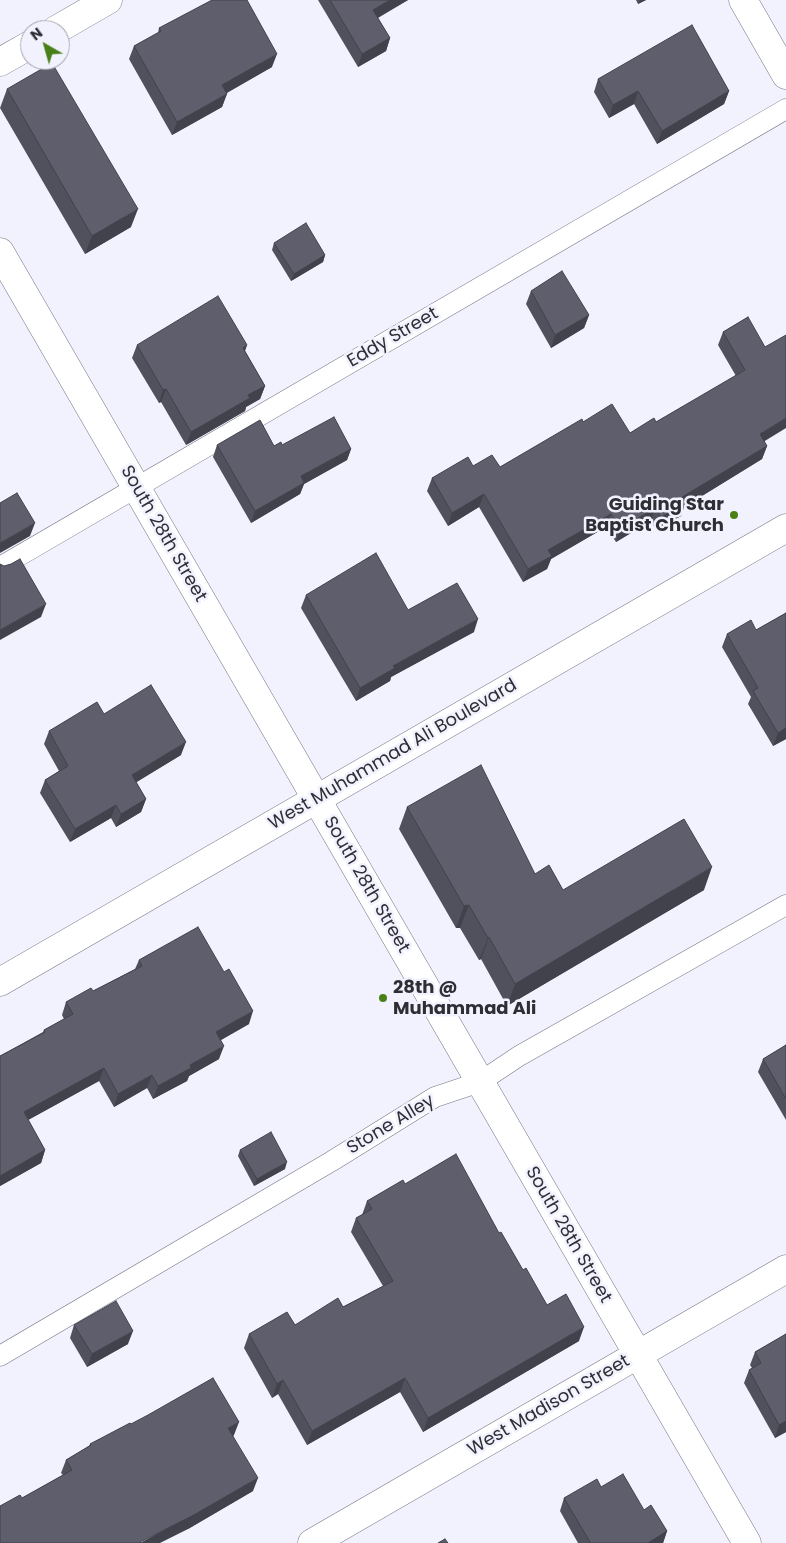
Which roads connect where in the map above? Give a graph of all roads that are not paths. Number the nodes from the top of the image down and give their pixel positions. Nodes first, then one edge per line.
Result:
1 (108, 0) edge
2 (742, 0) edge
3 (70, 22) edge
4 (20, 51) edge
5 (0, 62) edge
6 (786, 75) edge
7 (786, 109) edge
8 (0, 252) edge
9 (136, 488) junction
10 (786, 528) edge
11 (0, 567) edge
12 (316, 800) junction
13 (786, 905) edge
14 (0, 982) edge
15 (480, 1082) junction
16 (786, 1270) edge
17 (638, 1355) junction
18 (0, 1356) edge
19 (312, 1543) edge
20 (747, 1543) edge

1 - 3 street
2 - 6 street
4 - 5 street
7 - 9 lane, Eddy Street
8 - 9 street, South 28th Street
9 - 11 lane, Eddy Street
9 - 12 street, South 28th Street
10 - 12 street, West Muhammad Ali Boulevard
12 - 14 street, West Muhammad Ali Boulevard
12 - 15 street, South 28th Street
13 - 15 lane, Stone Alley
15 - 17 street, South 28th Street
15 - 18 lane, Stone Alley
16 - 17 street, West Madison Street
17 - 19 street, West Madison Street
17 - 20 street, South 28th Street

